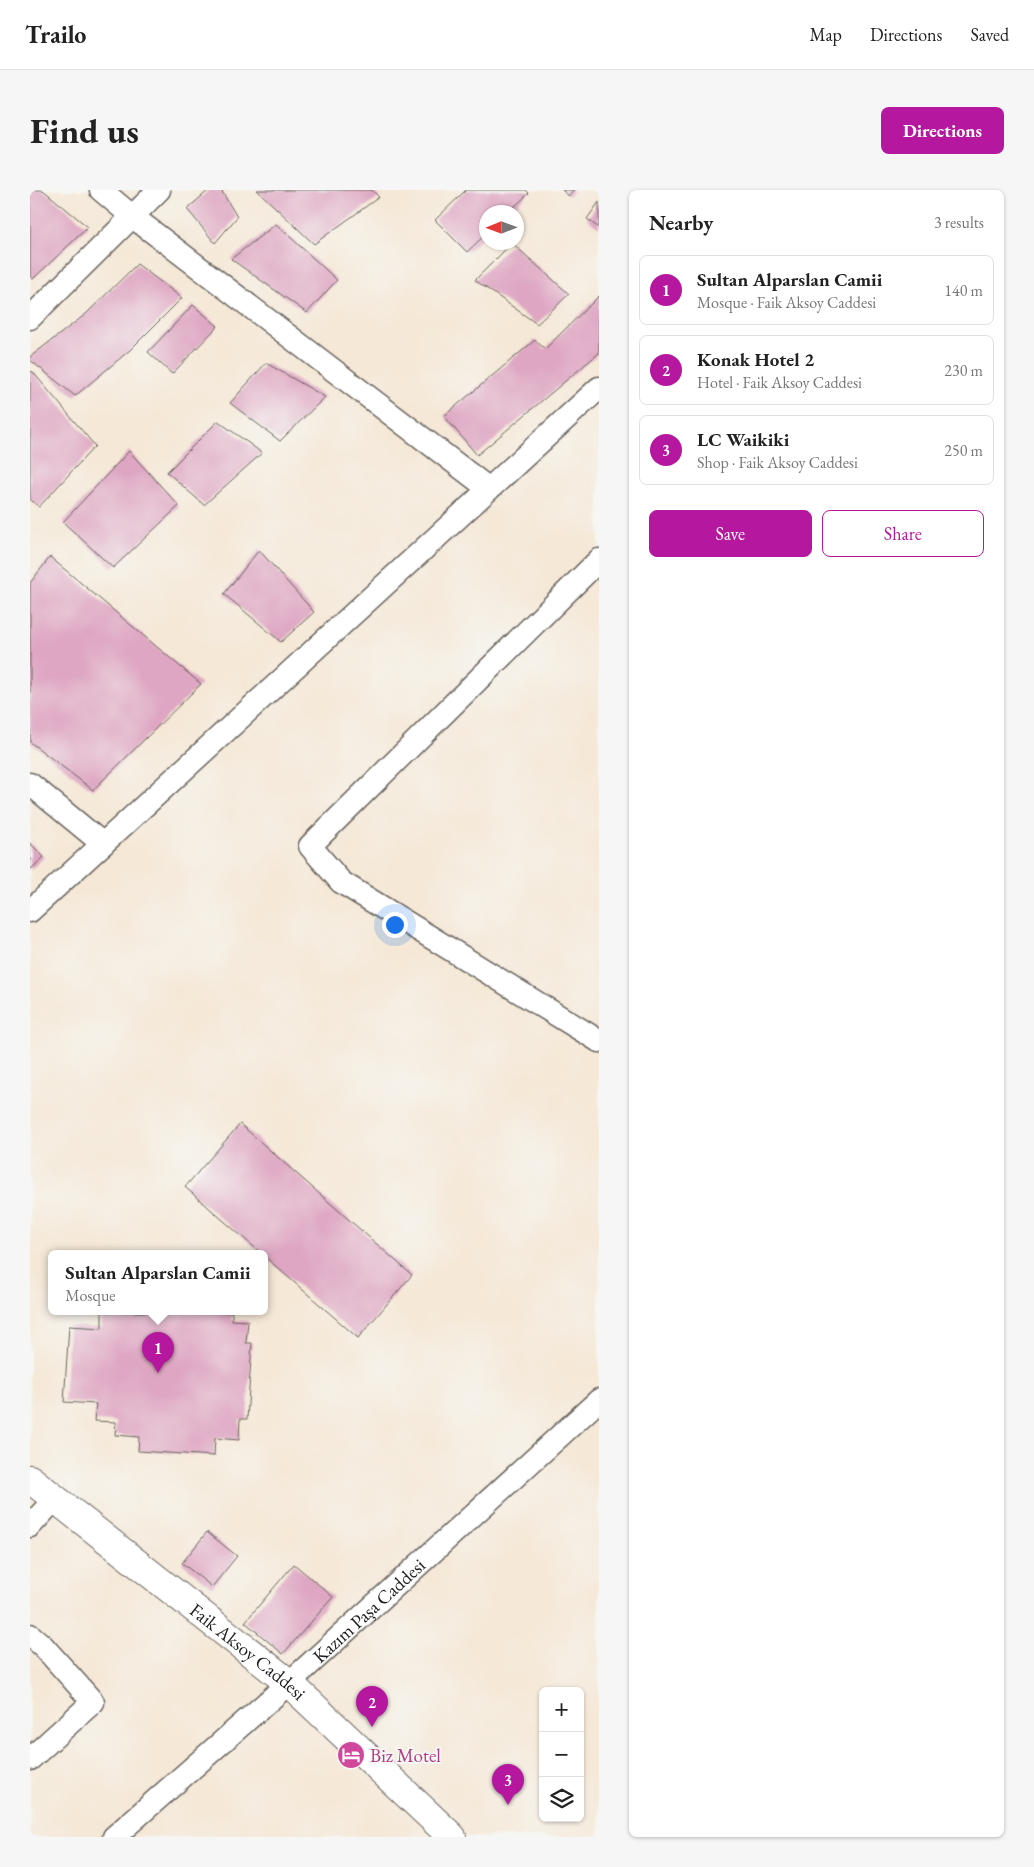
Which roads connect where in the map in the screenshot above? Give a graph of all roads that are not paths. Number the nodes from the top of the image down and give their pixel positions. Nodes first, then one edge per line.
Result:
1 (101, 190) edge
2 (159, 190) edge
3 (134, 217) junction
4 (30, 318) edge
5 (599, 388) edge
6 (489, 489) junction
7 (599, 560) edge
8 (30, 784) edge
9 (103, 844) junction
10 (30, 911) edge
11 (599, 1041) edge
12 (599, 1400) edge
13 (30, 1479) edge
14 (55, 1499) junction
15 (30, 1526) edge
16 (30, 1635) edge
17 (289, 1683) junction
18 (30, 1758) edge
19 (114, 1837) edge
20 (452, 1837) edge

1 - 3 street
2 - 3 street
3 - 4 street
3 - 6 street
5 - 6 street
6 - 9 street
7 - 11 street
8 - 9 street
9 - 10 street
12 - 17 street, Kazım Paşa Caddesi
13 - 14 main road, Faik Aksoy Caddesi
14 - 15 street
14 - 17 main road, Faik Aksoy Caddesi
16 - 18 street
17 - 19 street, Kazım Paşa Caddesi
17 - 20 main road, Faik Aksoy Caddesi

